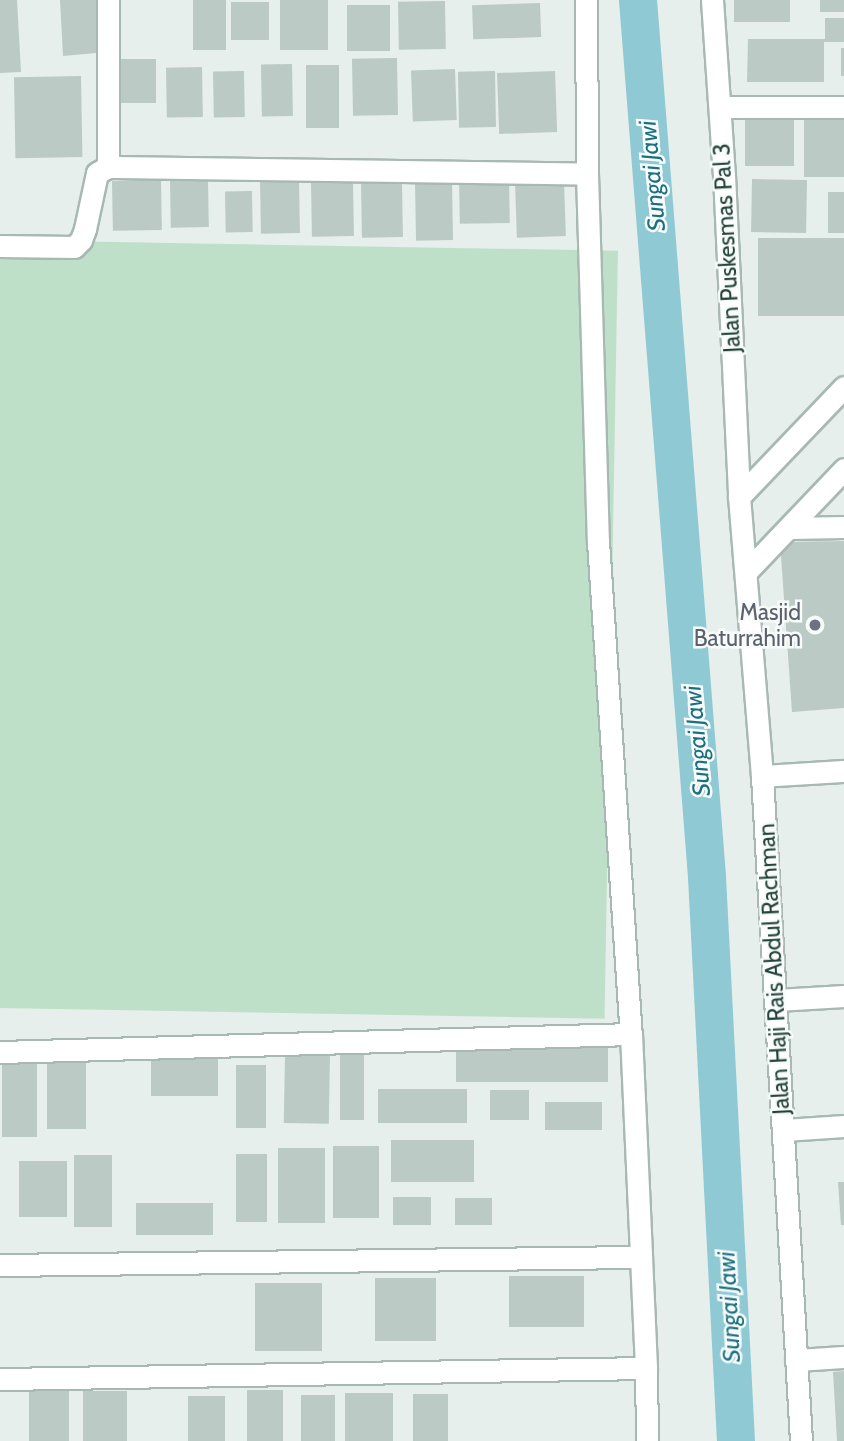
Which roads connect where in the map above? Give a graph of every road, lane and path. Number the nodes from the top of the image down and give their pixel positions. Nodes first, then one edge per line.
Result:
1 (108, 0) edge
2 (586, 0) edge
3 (712, 0) edge
4 (720, 107) junction
5 (844, 107) edge
6 (108, 167) junction
7 (587, 174) junction
8 (0, 246) edge
9 (844, 387) edge
10 (844, 469) edge
11 (738, 497) junction
12 (844, 527) edge
13 (790, 528) junction
14 (747, 571) junction
15 (844, 771) edge
16 (762, 776) junction
17 (844, 996) edge
18 (777, 1000) junction
19 (631, 1034) junction
20 (0, 1052) edge
21 (844, 1126) edge
22 (784, 1130) junction
23 (641, 1256) junction
24 (0, 1265) edge
25 (844, 1357) edge
26 (796, 1360) junction
27 (646, 1368) junction
28 (0, 1378) edge
29 (648, 1441) edge
30 (801, 1441) edge

1 - 6 street
2 - 7 street
3 - 4 street, Jalan Puskesmas Pal 3
4 - 5 street
4 - 11 street, Jalan Puskesmas Pal 3
6 - 7 street
6 - 8 street
7 - 19 street
9 - 11 street
10 - 13 street
11 - 14 street, Jalan Haji Rais Abdul Rachman
12 - 13 street
13 - 14 street
14 - 16 street, Jalan Haji Rais Abdul Rachman
15 - 16 street
16 - 18 street, Jalan Haji Rais Abdul Rachman
17 - 18 street
18 - 22 street, Jalan Haji Rais Abdul Rachman
19 - 20 street
19 - 23 street
21 - 22 street
22 - 26 street, Jalan Haji Rais Abdul Rachman
23 - 24 street
23 - 27 street
25 - 26 street
26 - 30 street, Jalan Haji Rais Abdul Rachman
27 - 28 street
27 - 29 street

